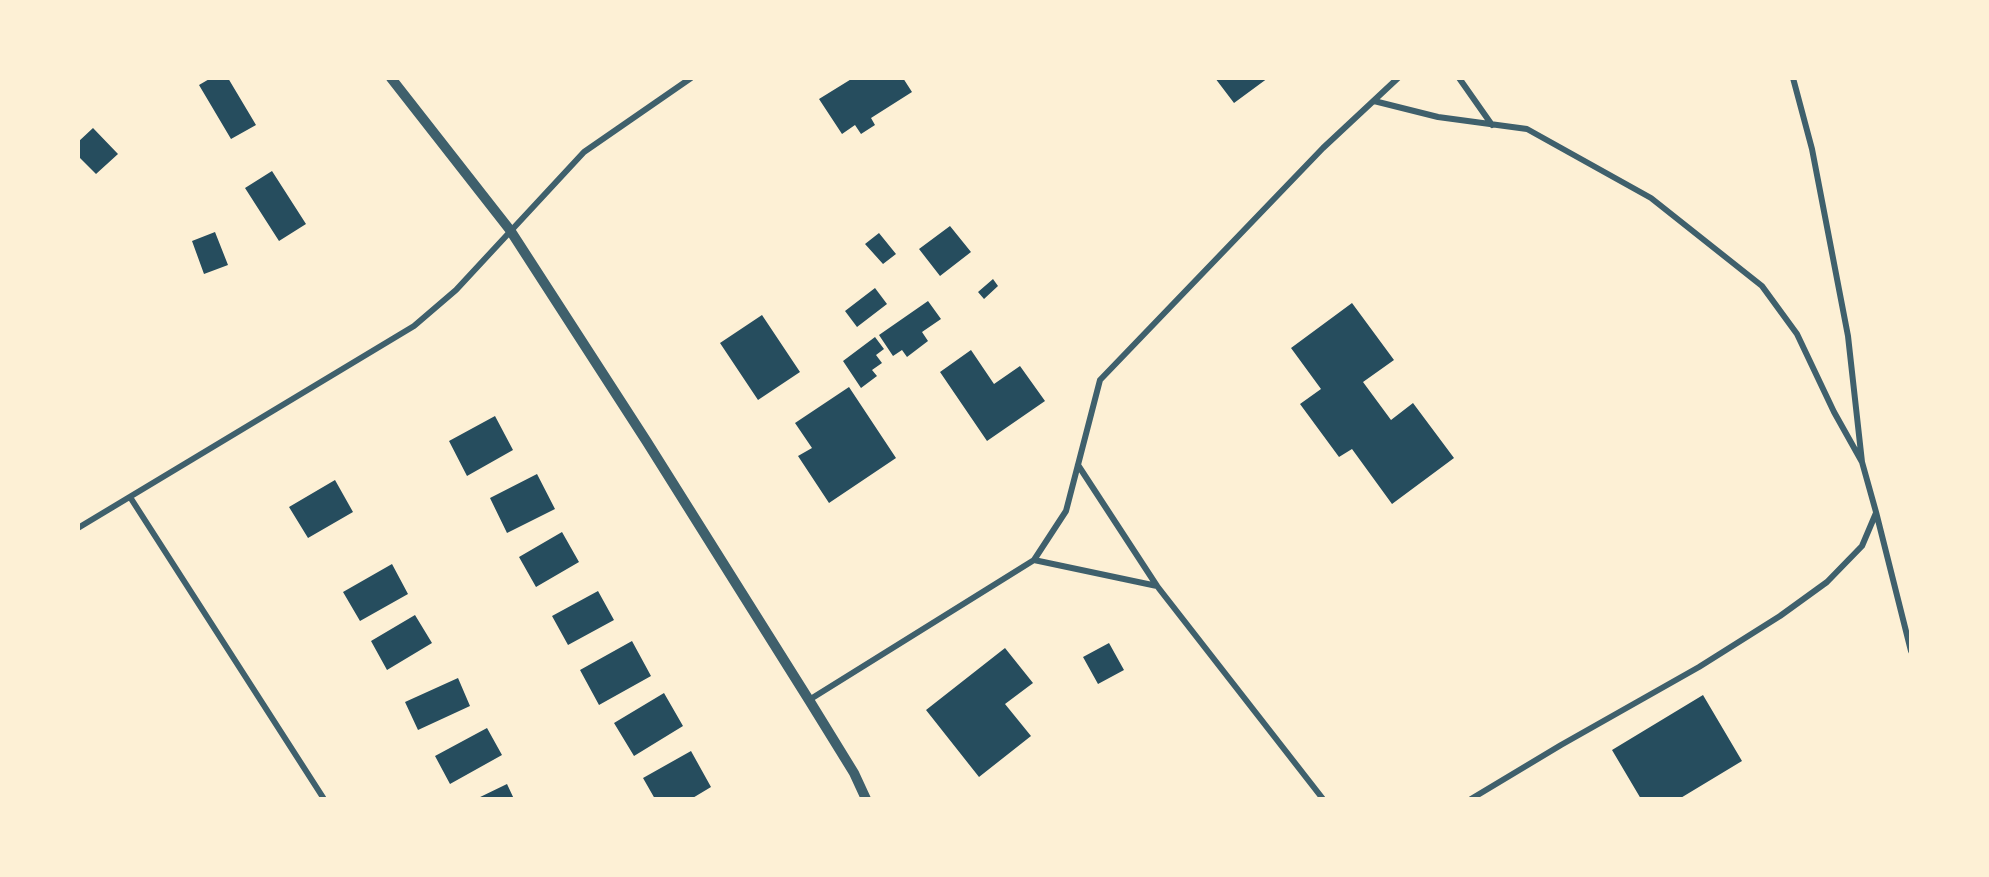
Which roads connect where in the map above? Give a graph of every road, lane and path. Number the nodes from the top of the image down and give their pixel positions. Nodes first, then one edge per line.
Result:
1 (391, 78) edge
2 (690, 78) edge
3 (1398, 78) edge
4 (1460, 78) edge
5 (1793, 78) edge
6 (1374, 100) junction
7 (1492, 124) junction
8 (510, 230) junction
9 (1862, 462) junction
10 (1078, 465) junction
11 (130, 497) junction
12 (1876, 512) junction
13 (78, 528) edge
14 (1034, 560) junction
15 (1157, 586) junction
16 (1911, 651) edge
17 (810, 700) junction
18 (324, 799) edge
19 (866, 799) edge
20 (1323, 799) edge
21 (1471, 799) edge

1 - 8 street
2 - 8 street
3 - 6 street
4 - 7 street
5 - 9 street
6 - 7 street
6 - 10 street
7 - 9 street
8 - 11 street
8 - 17 street
9 - 12 street
10 - 14 street
10 - 15 street
11 - 13 street
11 - 18 street
12 - 16 street
12 - 21 street
14 - 15 street
14 - 17 street
15 - 20 street
17 - 19 street

